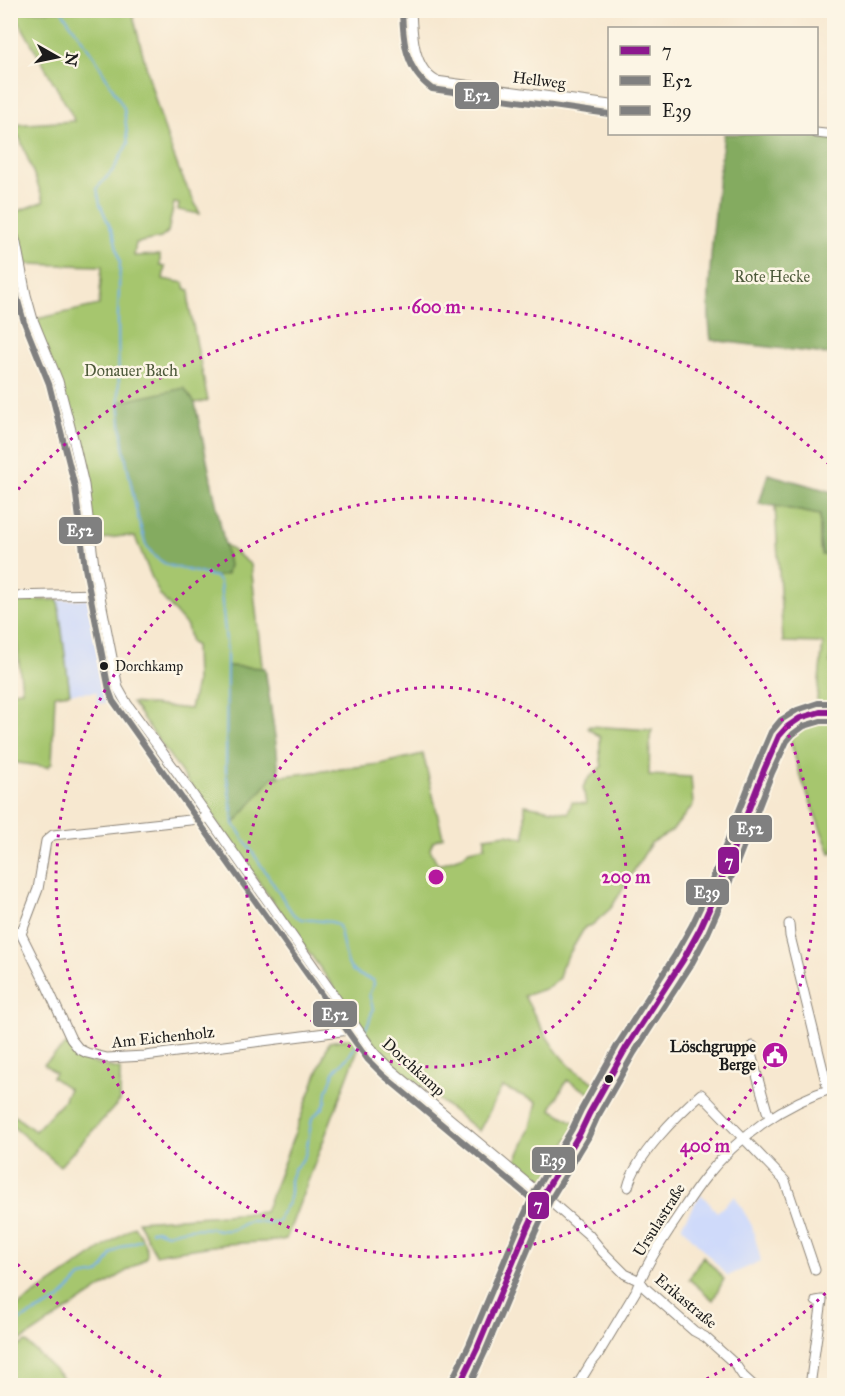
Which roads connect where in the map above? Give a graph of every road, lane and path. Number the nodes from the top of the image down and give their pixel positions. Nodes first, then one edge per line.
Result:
1 (411, 10) edge
2 (608, 105) edge
3 (818, 133) edge
4 (834, 135) edge
5 (10, 223) edge
6 (100, 594) junction
7 (10, 596) edge
8 (834, 712) edge
9 (208, 818) junction
10 (789, 924) dead end
11 (10, 927) edge
12 (21, 934) junction
13 (361, 1034) junction
14 (753, 1046) dead end
15 (831, 1089) edge
16 (771, 1118) junction
17 (743, 1138) junction
18 (627, 1187) dead end
19 (543, 1195) junction
20 (815, 1270) dead end
21 (640, 1281) junction
22 (816, 1301) dead end
23 (459, 1386) edge
24 (577, 1386) edge
25 (754, 1386) edge
26 (810, 1386) edge

1 - 2 street, Hellweg
3 - 4 street
5 - 6 street, Dorchkamp
6 - 7 street
6 - 9 street, Dorchkamp
8 - 19 street
9 - 12 street
9 - 13 street, Dorchkamp
10 - 15 street
11 - 12 street
12 - 13 street, Am Eichenholz
13 - 19 street, Dorchkamp
14 - 16 street
15 - 16 street, Ursulastraße
16 - 17 street, Ursulastraße
17 - 18 street
17 - 20 street
17 - 21 street, Ursulastraße
19 - 21 street, Erikastraße
19 - 23 street
21 - 24 street, Ursulastraße
21 - 25 street, Erikastraße
22 - 26 street

